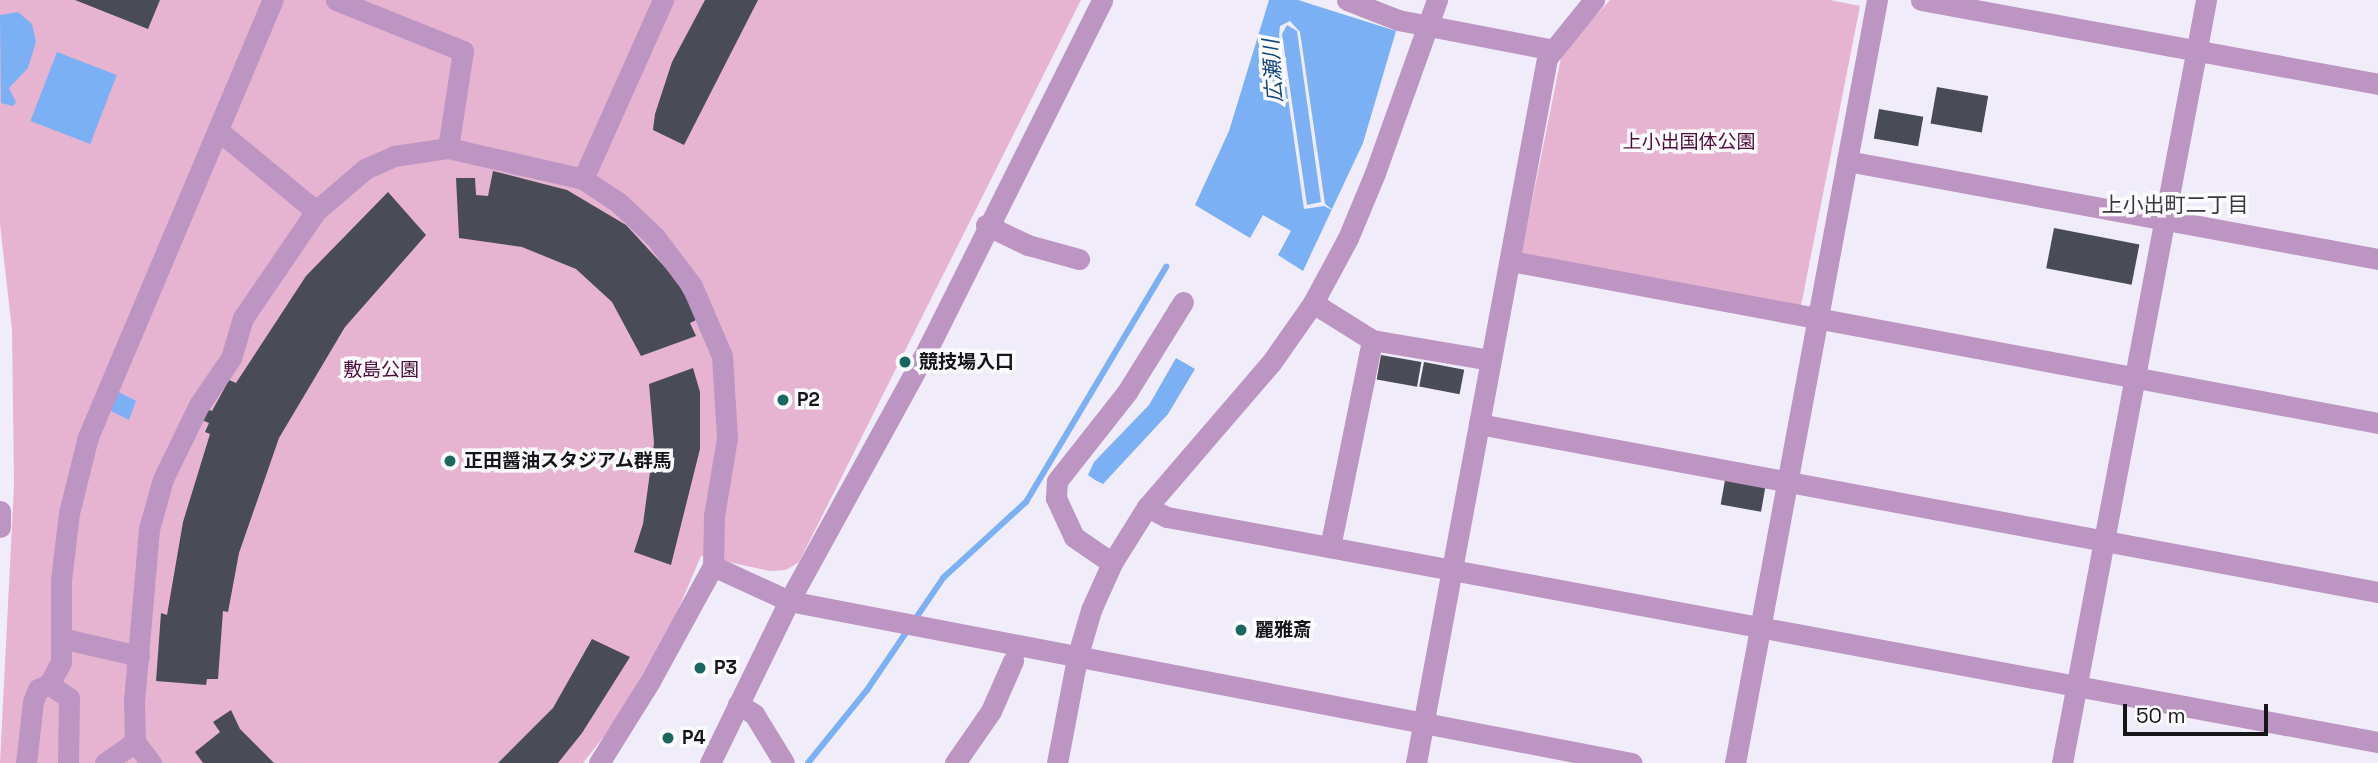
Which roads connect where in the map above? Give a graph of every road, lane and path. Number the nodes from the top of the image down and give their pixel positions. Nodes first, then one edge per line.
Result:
1 (273, 0) edge
2 (336, 0) edge
3 (663, 0) edge
4 (1102, 0) edge
5 (1348, 0) edge
6 (1437, 0) edge
7 (1594, 0) edge
8 (1877, 0) edge
9 (1921, 0) edge
10 (2206, 0) edge
11 (1429, 26) junction
12 (1549, 49) junction
13 (2197, 51) junction
14 (2378, 84) edge
15 (220, 132) junction
16 (448, 148) junction
17 (1847, 161) junction
18 (583, 179) junction
19 (316, 211) junction
20 (2164, 219) junction
21 (986, 225) junction
22 (1079, 259) dead end
23 (2378, 259) edge
24 (1511, 261) junction
25 (1183, 302) dead end
26 (1313, 303) junction
27 (1818, 318) junction
28 (1372, 340) junction
29 (1490, 360) junction
30 (2134, 377) junction
31 (2378, 422) edge
32 (1479, 424) junction
33 (1787, 482) junction
34 (1147, 507) junction
35 (0, 511) edge
36 (0, 527) edge
37 (2104, 540) junction
38 (1330, 547) junction
39 (1112, 563) junction
40 (713, 566) junction
41 (1452, 570) junction
42 (2378, 592) edge
43 (789, 601) junction
44 (1760, 627) junction
45 (61, 638) junction
46 (139, 656) junction
47 (1077, 658) junction
48 (1013, 661) dead end
49 (49, 684) junction
50 (2076, 686) junction
51 (738, 704) junction
52 (1423, 724) junction
53 (135, 742) junction
54 (2378, 742) edge
55 (66, 759) edge
56 (26, 763) edge
57 (105, 763) edge
58 (151, 763) edge
59 (599, 763) edge
60 (709, 763) edge
61 (784, 763) edge
62 (955, 763) edge
63 (1057, 763) edge
64 (1416, 763) edge
65 (1632, 763) edge
66 (1735, 763) edge
67 (2062, 763) edge

1 - 15 street
2 - 16 street
3 - 18 street
4 - 21 street
5 - 11 street
6 - 11 street
7 - 12 street
8 - 17 street
9 - 13 street
10 - 13 street
11 - 12 street
11 - 26 street
12 - 24 street
13 - 14 street
13 - 20 street
15 - 19 street
15 - 45 street
16 - 18 street
16 - 19 street
17 - 20 street
17 - 27 street
18 - 40 street
19 - 46 street
20 - 23 street
20 - 30 street
21 - 22 street
21 - 43 street
24 - 27 street
24 - 29 street
25 - 39 street
26 - 28 street
26 - 34 street
27 - 30 street
27 - 33 street
28 - 29 street
28 - 38 street
29 - 32 street
30 - 31 street
30 - 37 street
32 - 33 street
32 - 41 street
33 - 37 street
33 - 44 street
34 - 38 street
34 - 39 street
35 - 36 street
37 - 42 street
37 - 50 street
38 - 41 street
39 - 47 street
40 - 43 street
40 - 59 street
41 - 44 street
41 - 52 street
43 - 47 street
43 - 51 street
44 - 50 street
44 - 66 street
45 - 46 street
45 - 49 street
46 - 53 street
47 - 52 street
47 - 63 street
48 - 62 street
49 - 55 street
49 - 56 street
50 - 54 street
50 - 67 street
51 - 60 street
51 - 61 street
52 - 64 street
52 - 65 street
53 - 57 street
53 - 58 street

